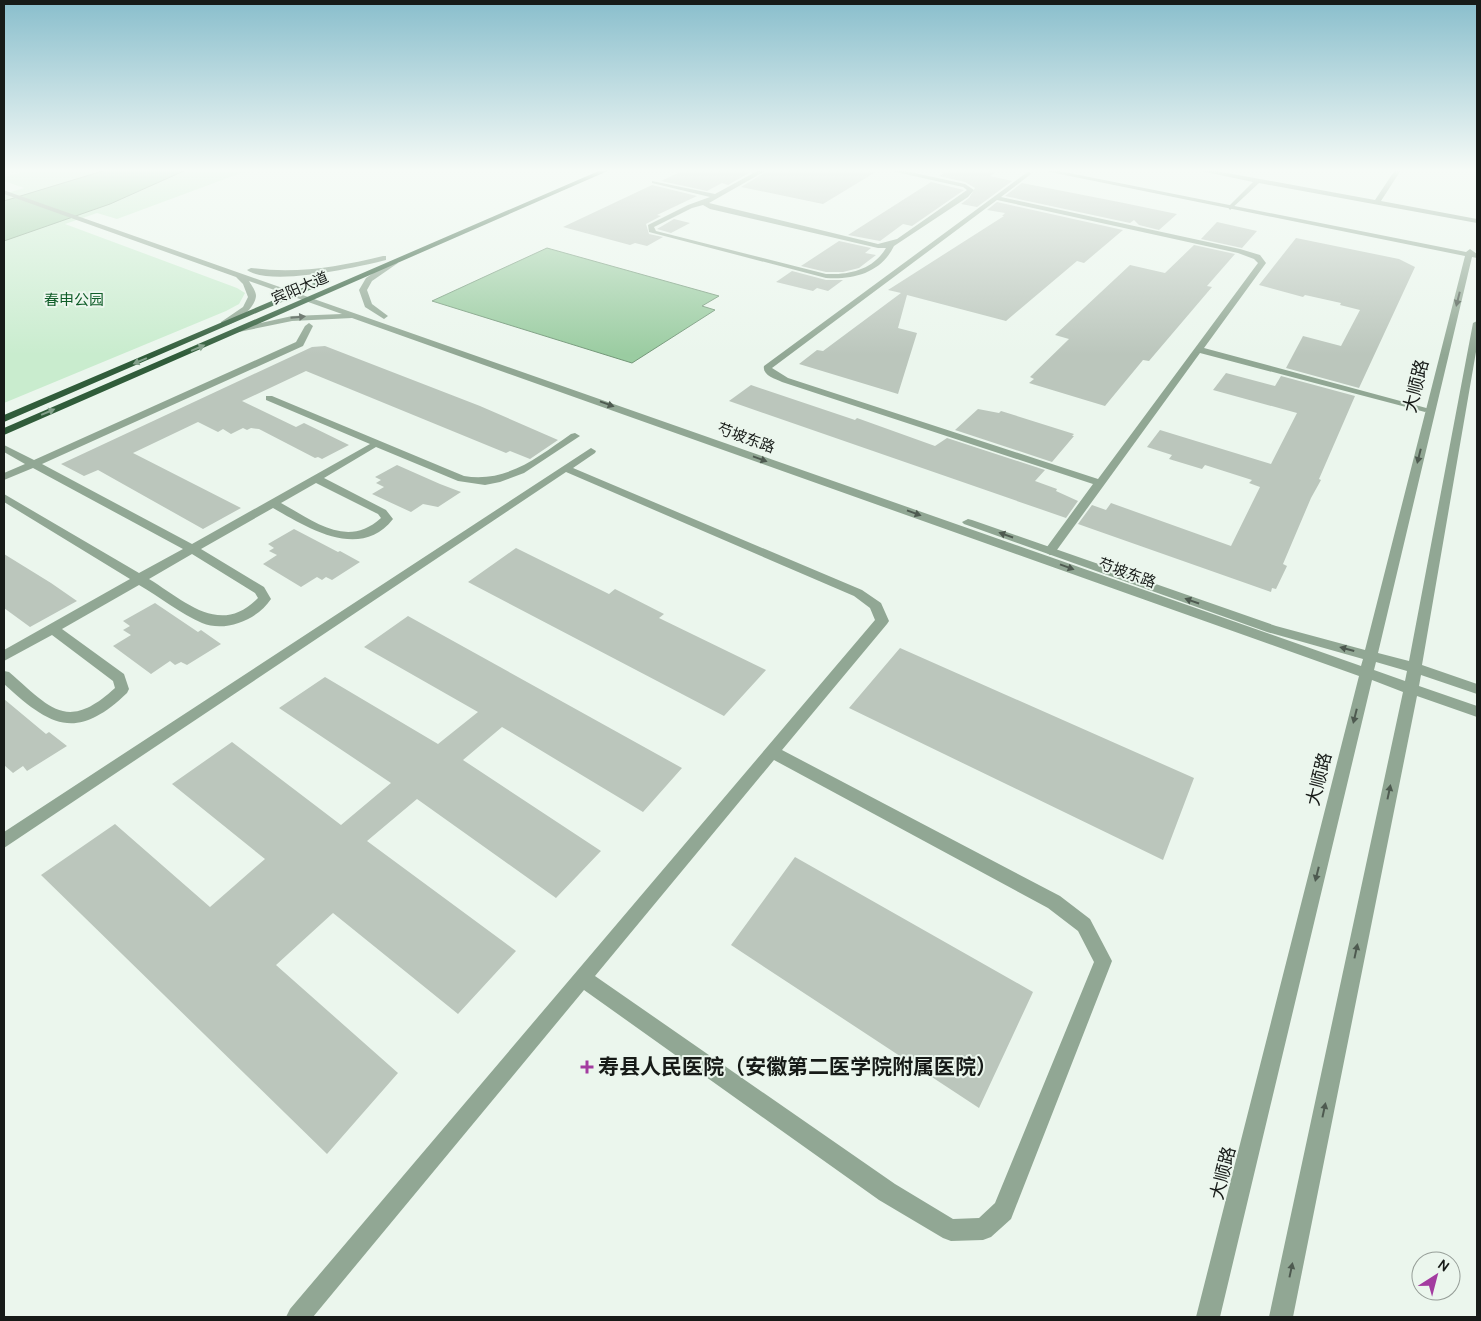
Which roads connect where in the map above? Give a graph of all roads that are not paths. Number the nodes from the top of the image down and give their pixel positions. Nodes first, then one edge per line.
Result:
1 (124, 232) edge
2 (130, 232) edge
3 (443, 232) edge
4 (466, 232) edge
5 (653, 232) edge
6 (816, 232) edge
7 (914, 232) edge
8 (951, 232) edge
9 (1151, 232) edge
10 (1364, 232) edge
11 (891, 245) junction
12 (1475, 253) edge
13 (382, 258) junction
14 (394, 263) junction
15 (251, 270) junction
16 (239, 274) junction
17 (296, 294) junction
18 (309, 294) junction
19 (322, 294) junction
20 (384, 316) junction
21 (372, 321) junction
22 (1477, 323) edge
23 (310, 326) dead end
24 (218, 328) junction
25 (234, 332) junction
26 (1199, 350) junction
27 (269, 398) dead end
28 (1425, 409) dead end
29 (4, 419) edge
30 (4, 432) edge
31 (575, 436) dead end
32 (371, 447) dead end
33 (4, 448) edge
34 (591, 451) dead end
35 (33, 464) junction
36 (565, 468) junction
37 (4, 477) edge
38 (315, 478) junction
39 (1100, 483) junction
40 (4, 497) edge
41 (272, 503) junction
42 (1050, 551) junction
43 (52, 628) dead end
44 (1370, 655) junction
45 (4, 656) edge
46 (1414, 668) junction
47 (1366, 674) junction
48 (4, 676) edge
49 (1411, 689) junction
50 (1477, 689) edge
51 (1477, 712) edge
52 (772, 752) junction
53 (4, 841) edge
54 (582, 978) junction
55 (298, 1317) edge
56 (1208, 1317) edge
57 (1281, 1317) edge

1 - 16 street, 芍坡东路
2 - 15 street, 芍坡东路
3 - 13 highway, 宾阳大道
4 - 14 highway, 宾阳大道
5 - 11 street
6 - 11 street
7 - 11 street
8 - 39 street
9 - 26 street
10 - 12 street
12 -> 44 street, 大顺路
13 - 15 street
13 - 18 highway, 宾阳大道
14 - 19 highway, 宾阳大道
14 - 20 street
15 - 18 street, 芍坡东路
16 - 17 street, 芍坡东路
16 - 24 street
17 - 18 street, 芍坡东路
17 - 24 highway, 宾阳大道
18 - 19 street, 芍坡东路
18 - 21 street, 芍坡东路
18 - 25 highway, 宾阳大道
19 - 20 street, 芍坡东路
42 -> 20 street, 芍坡东路
25 -> 21 street
21 -> 47 street, 芍坡东路
22 - 46 street
23 - 35 street
24 -> 29 highway, 宾阳大道
30 -> 25 highway, 宾阳大道
26 - 28 street
26 - 39 street
27 - 31 street
32 - 38 street
33 - 35 street
34 - 36 street
35 - 37 street
35 - 40 street
36 - 52 street
36 - 53 street
38 - 41 street
38 - 41 street
39 - 42 street
41 - 45 street
44 -> 42 street, 芍坡东路
43 - 48 street
44 - 46 street, 芍坡东路
44 - 47 street, 大顺路
46 - 49 street
46 - 50 street, 芍坡东路
47 - 49 street, 芍坡东路
47 -> 56 street, 大顺路
49 - 51 street, 芍坡东路
57 -> 49 street
52 - 54 street
52 - 54 street
54 - 55 street

